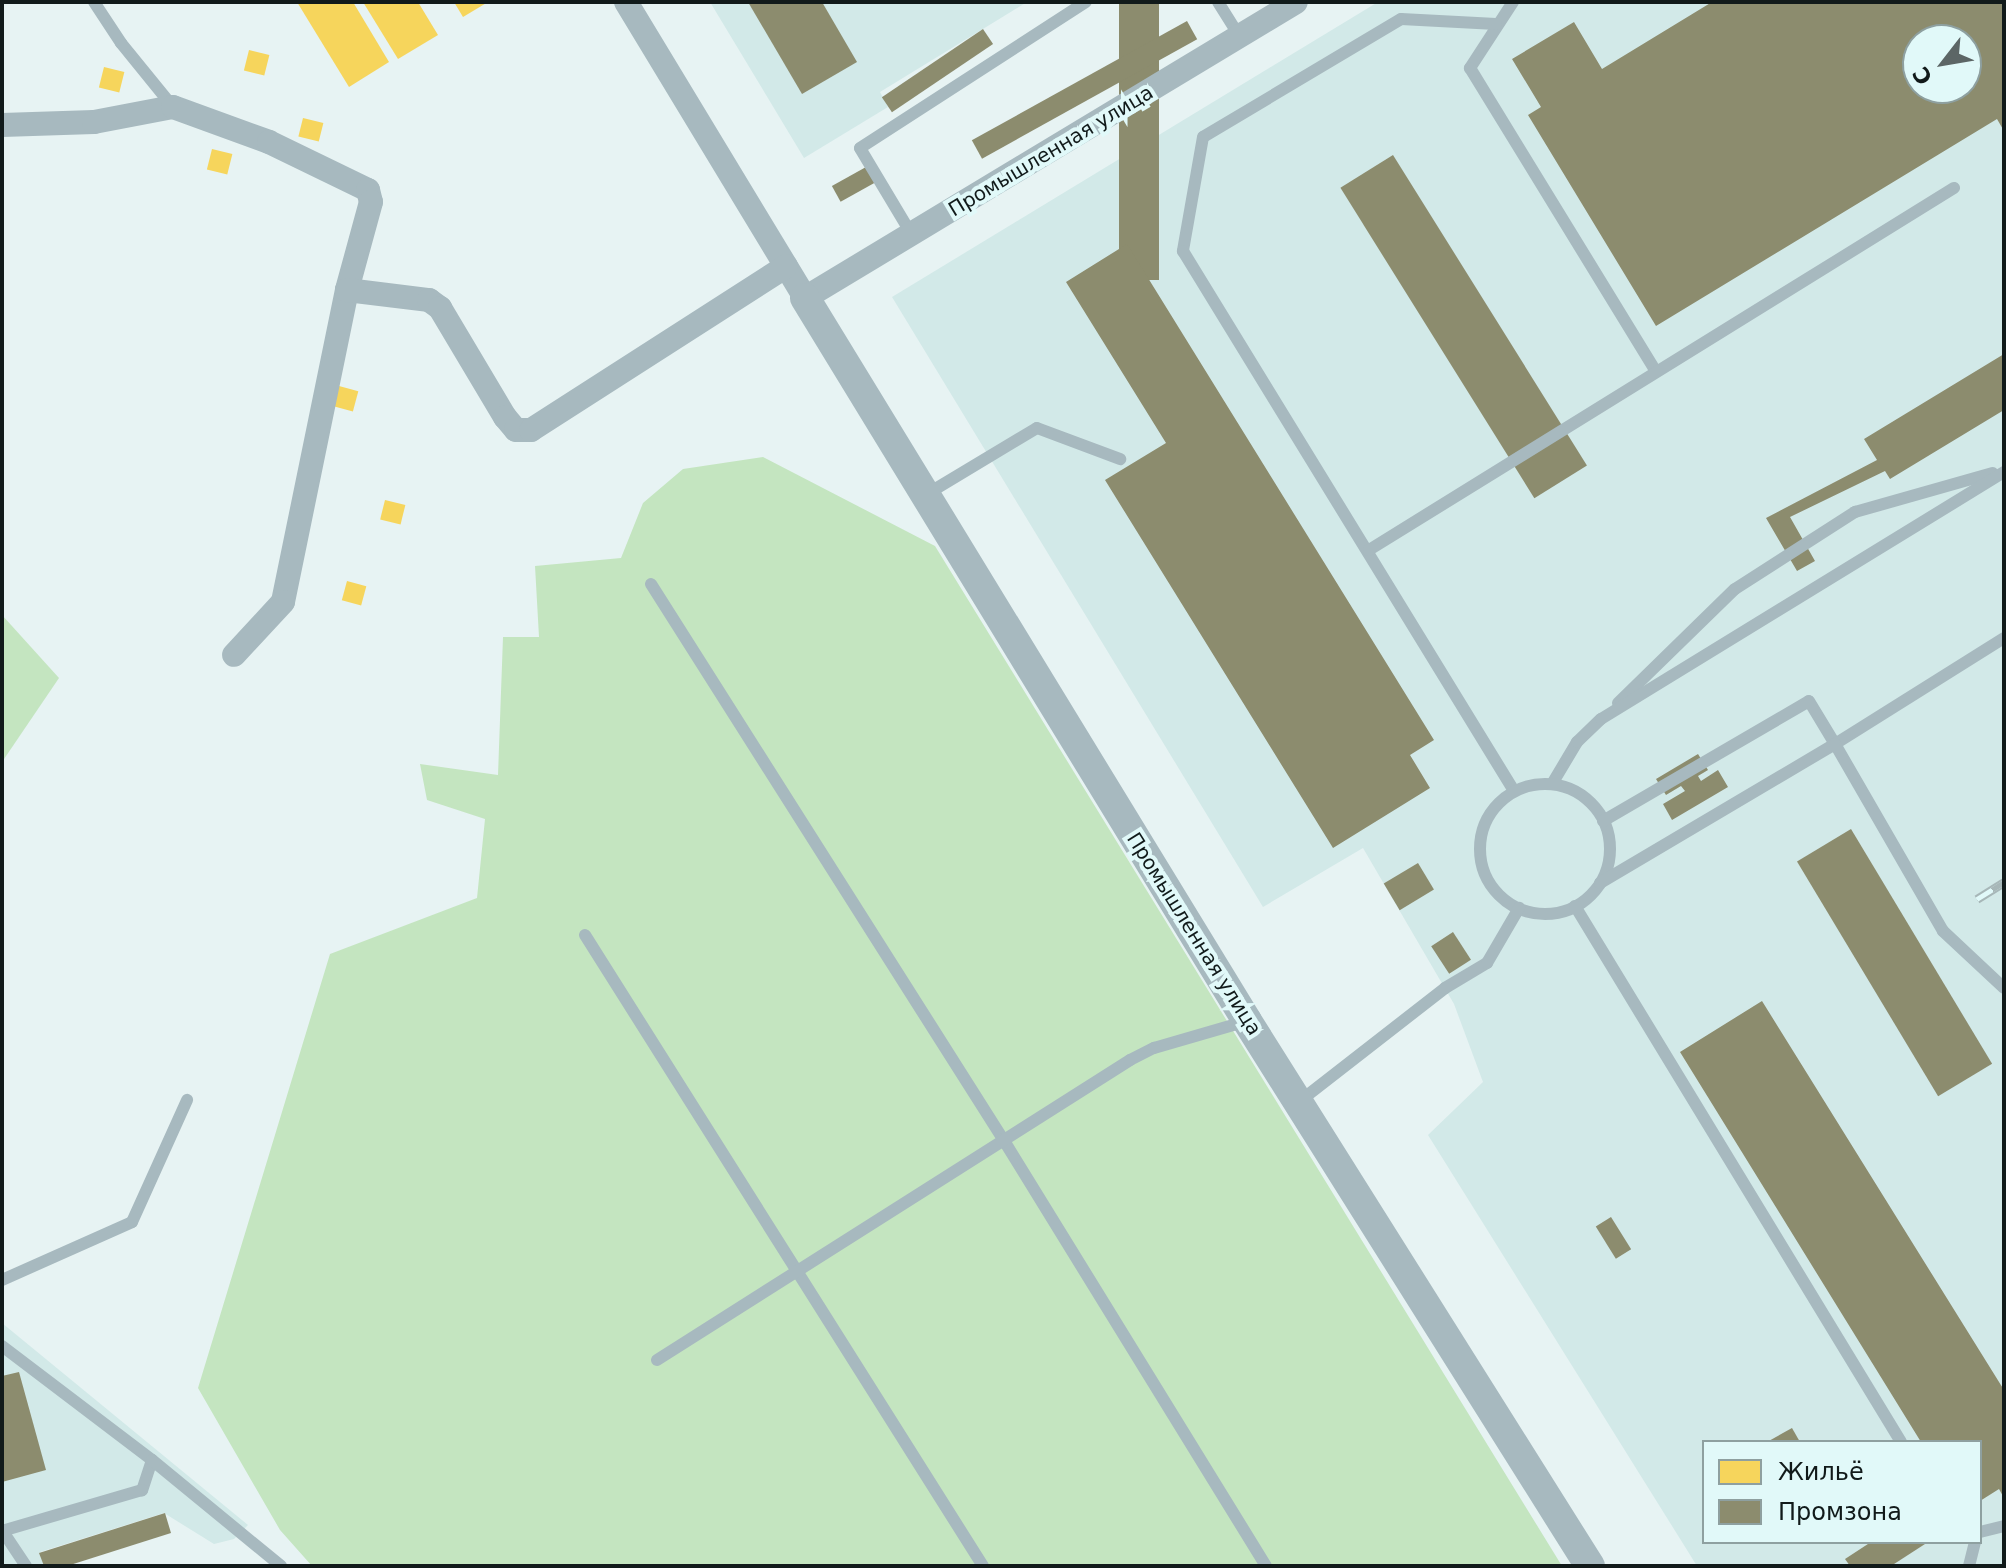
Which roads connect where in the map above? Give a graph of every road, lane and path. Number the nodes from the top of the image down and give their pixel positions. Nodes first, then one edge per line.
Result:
1 (94, 2) edge
2 (626, 2) edge
3 (1086, 2) edge
4 (1218, 2) edge
5 (1296, 2) edge
6 (1513, 2) edge
7 (1496, 24) junction
8 (1239, 36) junction
9 (173, 107) junction
10 (2, 125) edge
11 (1954, 188) dead end
12 (912, 235) junction
13 (786, 266) junction
14 (347, 290) junction
15 (805, 298) junction
16 (1656, 372) junction
17 (1120, 459) dead end
18 (2004, 471) edge
19 (924, 496) junction
20 (1369, 550) junction
21 (651, 584) dead end
22 (2004, 638) edge
23 (234, 655) dead end
24 (1601, 719) junction
25 (1835, 744) junction
26 (1552, 784) junction
27 (1514, 791) junction
28 (1603, 821) junction
29 (1600, 883) junction
30 (1575, 906) junction
31 (1519, 908) junction
32 (585, 935) dead end
33 (2004, 988) edge
34 (1247, 1021) junction
35 (187, 1100) dead end
36 (1298, 1103) junction
37 (1003, 1139) junction
38 (796, 1273) junction
39 (2, 1280) edge
40 (2, 1346) edge
41 (657, 1360) dead end
42 (1900, 1440) edge
43 (152, 1460) junction
44 (2004, 1526) edge
45 (2, 1531) edge
46 (1982, 1532) edge
47 (1974, 1544) edge
48 (26, 1566) edge
49 (281, 1566) edge
50 (983, 1566) edge
51 (1266, 1566) edge
52 (1590, 1566) edge
53 (1969, 1566) edge

1 - 9 lane
2 - 13 street, Промышленная улица
3 - 12 lane
4 - 8 lane
5 - 8 street, Промышленная улица
6 - 7 lane
7 - 16 lane
7 - 20 lane
8 - 12 street, Промышленная улица
9 - 10 street
9 - 14 street
11 - 16 lane
12 - 15 street, Промышленная улица
13 - 14 street
13 - 15 street, Промышленная улица
14 - 23 street
15 - 19 street, Промышленная улица
16 - 20 lane
17 - 19 lane
18 - 24 lane
18 - 24 lane
19 - 34 street, Промышленная улица
20 - 27 lane
21 - 37 lane
22 - 25 lane
24 - 26 lane
25 - 28 lane
25 - 29 lane
25 - 33 lane
26 - 27 lane
26 - 28 lane
27 - 31 lane
28 - 29 lane
29 - 30 lane
30 - 31 lane
30 - 42 lane
31 - 36 lane
32 - 38 lane
34 - 36 street, Промышленная улица
34 - 37 lane
35 - 39 lane
36 - 52 street, Промышленная улица
37 - 38 lane
37 - 51 lane
38 - 41 lane
38 - 50 lane
40 - 43 lane
43 - 45 lane
43 - 49 lane
44 - 46 lane
45 - 48 lane
47 - 53 lane

